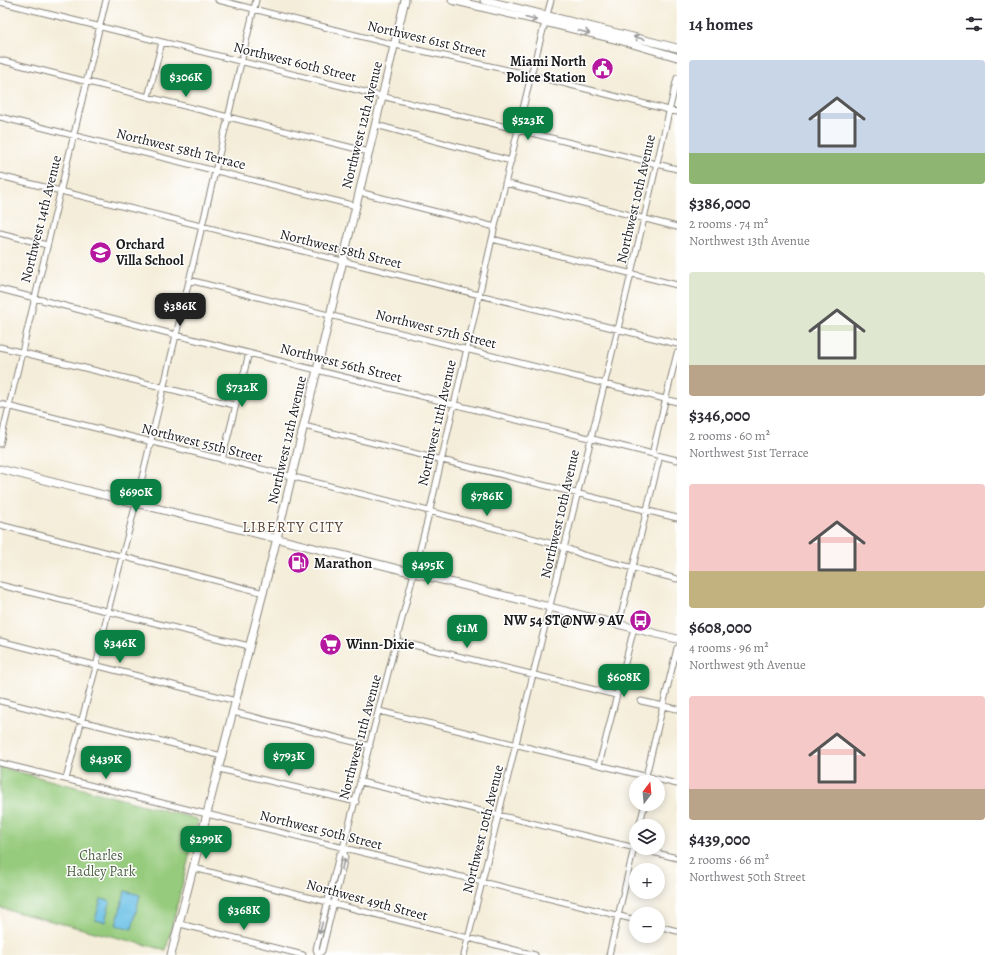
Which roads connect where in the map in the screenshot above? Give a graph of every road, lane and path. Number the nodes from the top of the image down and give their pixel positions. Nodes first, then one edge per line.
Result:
1 (106, 0) edge
2 (218, 0) edge
3 (256, 0) edge
4 (405, 0) edge
5 (452, 0) edge
6 (484, 0) edge
7 (551, 0) edge
8 (0, 2) edge
9 (254, 9) junction
10 (547, 19) junction
11 (100, 28) junction
12 (162, 42) junction
13 (395, 45) junction
14 (677, 48) edge
15 (677, 57) edge
16 (0, 60) edge
17 (242, 61) junction
18 (531, 75) junction
19 (677, 78) edge
20 (87, 82) junction
21 (148, 97) junction
22 (382, 97) junction
23 (669, 110) junction
24 (677, 112) edge
25 (227, 116) junction
26 (0, 117) edge
27 (376, 125) junction
28 (518, 130) junction
29 (74, 135) junction
30 (369, 152) junction
31 (511, 161) junction
32 (656, 163) junction
33 (214, 169) junction
34 (677, 169) edge
35 (0, 176) edge
36 (505, 184) junction
37 (60, 191) junction
38 (359, 192) junction
39 (356, 206) junction
40 (644, 219) junction
41 (202, 227) junction
42 (495, 227) junction
43 (677, 228) edge
44 (0, 233) edge
45 (492, 239) junction
46 (47, 245) junction
47 (343, 261) junction
48 (631, 273) junction
49 (189, 280) junction
50 (677, 285) edge
51 (0, 289) edge
52 (480, 296) junction
53 (34, 298) junction
54 (330, 315) junction
55 (618, 329) junction
56 (176, 335) junction
57 (677, 344) edge
58 (0, 347) edge
59 (467, 349) junction
60 (21, 352) junction
61 (249, 353) junction
62 (677, 353) edge
63 (317, 370) junction
64 (604, 383) junction
65 (163, 387) junction
66 (665, 399) junction
67 (677, 402) edge
68 (0, 404) edge
69 (454, 404) junction
70 (234, 405) junction
71 (8, 406) junction
72 (304, 426) junction
73 (590, 439) junction
74 (150, 443) junction
75 (0, 444) edge
76 (652, 454) junction
77 (660, 456) junction
78 (441, 459) junction
79 (222, 460) junction
80 (677, 460) edge
81 (0, 469) edge
82 (292, 478) junction
83 (577, 493) junction
84 (136, 503) junction
85 (430, 510) junction
86 (646, 510) junction
87 (677, 518) edge
88 (0, 525) edge
89 (277, 538) junction
90 (564, 547) junction
91 (122, 556) junction
92 (632, 568) junction
93 (413, 573) junction
94 (677, 579) edge
95 (0, 585) edge
96 (264, 593) junction
97 (550, 607) junction
98 (108, 611) junction
99 (619, 624) junction
100 (634, 628) junction
101 (677, 639) edge
102 (0, 641) edge
103 (397, 641) junction
104 (249, 646) junction
105 (677, 648) edge
106 (96, 667) junction
107 (533, 673) junction
108 (616, 695) junction
109 (0, 701) edge
110 (236, 701) junction
111 (641, 701) dead end
112 (664, 706) junction
113 (677, 709) edge
114 (379, 711) junction
115 (233, 712) junction
116 (81, 720) junction
117 (516, 744) junction
118 (370, 746) junction
119 (222, 756) junction
120 (0, 763) edge
121 (599, 764) junction
122 (219, 769) junction
123 (638, 775) edge
124 (650, 775) edge
125 (66, 779) junction
126 (665, 781) edge
127 (361, 782) junction
128 (677, 784) edge
129 (356, 802) junction
130 (208, 814) junction
131 (499, 815) junction
132 (629, 847) edge
133 (343, 849) junction
134 (632, 855) edge
135 (664, 855) edge
136 (677, 858) edge
137 (194, 868) junction
138 (482, 882) junction
139 (328, 902) junction
140 (334, 904) junction
141 (619, 916) junction
142 (629, 918) edge
143 (180, 924) junction
144 (665, 928) edge
145 (677, 931) edge
146 (468, 939) junction
147 (294, 954) edge
148 (171, 955) edge
149 (303, 955) edge
150 (318, 955) edge
151 (464, 955) edge
152 (535, 955) edge
153 (609, 955) edge

1 - 11 street, Northwest 14th Avenue
2 - 9 street, Northwest 61st Street
3 - 9 street
4 - 13 main road, Northwest 12th Avenue
5 -> 10 main road
6 - 10 main road
7 - 10 street, Northwest 11th Avenue
8 - 11 street, Northwest 60th Street
9 - 13 street, Northwest 61st Street
9 - 17 street
14 -> 10 main road
10 -> 15 main road
10 - 18 street, Northwest 11th Avenue
11 - 12 street, Northwest 60th Street
11 - 20 street, Northwest 14th Avenue
12 - 17 street, Northwest 60th Street
12 - 21 street
13 - 18 street, Northwest 61st Street
13 - 22 main road, Northwest 12th Avenue
16 - 20 street
17 - 22 street, Northwest 60th Street
17 - 25 street
18 - 23 street, Northwest 61st Street
18 - 28 street, Northwest 11th Avenue
19 - 23 street, Northwest 10th Avenue
20 - 21 street
20 - 29 street, Northwest 14th Avenue
21 - 25 street
22 - 27 main road, Northwest 12th Avenue
22 - 28 street, Northwest 60th Street
23 - 24 street, Northwest 61st Street
23 - 32 street, Northwest 10th Avenue
25 - 30 street
25 - 33 street
26 - 29 street, Northwest 58th Terrace
27 - 30 main road, Northwest 12th Avenue
27 - 31 street
28 - 31 street, Northwest 11th Avenue
28 - 32 street, Northwest 60th Street
29 - 33 street, Northwest 58th Terrace
29 - 37 street, Northwest 14th Avenue
30 - 38 main road, Northwest 12th Avenue
31 - 36 street, Northwest 11th Avenue
32 - 34 street, Northwest 60th Street
32 - 40 street, Northwest 10th Avenue
33 - 39 street, Northwest 58th Terrace
33 - 41 street
35 - 37 street, Northwest 58th Street
36 - 40 street
36 - 42 street, Northwest 11th Avenue
37 - 41 street, Northwest 58th Street
37 - 46 street, Northwest 14th Avenue
38 - 39 main road, Northwest 12th Avenue
38 - 42 street
39 - 47 main road, Northwest 12th Avenue
40 - 43 street
40 - 48 street, Northwest 10th Avenue
41 - 47 street, Northwest 58th Street
41 - 49 street
42 - 45 street, Northwest 11th Avenue
44 - 46 street
45 - 48 street
45 - 52 street, Northwest 11th Avenue
46 - 53 street, Northwest 14th Avenue
47 - 52 street, Northwest 58th Street
47 - 54 main road, Northwest 12th Avenue
48 - 50 street
48 - 55 street, Northwest 10th Avenue
49 - 54 street, Northwest 57th Street
49 - 56 street
51 - 53 street, Northwest 56th Street
52 - 55 street, Northwest 58th Street
52 - 59 street, Northwest 11th Avenue
53 - 56 street, Northwest 56th Street
53 - 60 street, Northwest 14th Avenue
54 - 59 street, Northwest 57th Street
54 - 63 main road, Northwest 12th Avenue
55 - 57 street, Northwest 58th Street
55 - 64 street, Northwest 10th Avenue
56 - 61 street, Northwest 56th Street
56 - 65 street
58 - 60 street
59 - 64 street, Northwest 57th Street
59 - 69 street, Northwest 11th Avenue
60 - 65 street
60 - 71 street, Northwest 14th Avenue
61 - 63 street, Northwest 56th Street
61 - 70 street
62 - 66 street
63 - 69 street, Northwest 56th Street
63 - 72 main road, Northwest 12th Avenue
64 - 66 street, Northwest 57th Street
64 - 73 street, Northwest 10th Avenue
65 - 70 street
65 - 74 street
66 - 67 street, Northwest 57th Street
66 - 76 street
68 - 71 street, Northwest 55th Street
69 - 73 street, Northwest 56th Street
69 - 78 street, Northwest 11th Avenue
70 - 79 street
71 - 74 street, Northwest 55th Street
71 - 75 street, Northwest 14th Avenue
72 - 78 street
72 - 82 main road, Northwest 12th Avenue
73 - 76 street, Northwest 56th Street
73 - 83 street, Northwest 10th Avenue
74 - 79 street, Northwest 55th Street
74 - 84 street
76 - 77 street, Northwest 56th Street
77 - 80 street, Northwest 56th Street
77 - 86 street
78 - 83 street
78 - 85 street, Northwest 11th Avenue
79 - 82 street, Northwest 55th Street
81 - 84 main road
82 - 85 street, Northwest 55th Street
82 - 89 main road, Northwest 12th Avenue
83 - 86 street
83 - 90 street, Northwest 10th Avenue
84 - 89 main road
84 - 91 street
85 - 90 street, Northwest 55th Street
85 - 93 street, Northwest 11th Avenue
86 - 87 street
86 - 92 street
88 - 91 street
89 - 93 main road
89 - 96 main road, Northwest 12th Avenue
90 - 92 street, Northwest 55th Street
90 - 97 street, Northwest 10th Avenue
91 - 96 street
91 - 98 street
92 - 94 street, Northwest 55th Street
92 - 99 street
93 - 97 main road
93 - 103 street, Northwest 11th Avenue
95 - 98 street
96 - 104 main road, Northwest 12th Avenue
97 - 99 main road
97 - 107 street, Northwest 10th Avenue
98 - 104 street
98 - 106 street
99 - 100 main road
100 - 101 main road
100 - 108 street
102 - 106 street
103 - 107 street
103 - 114 street, Northwest 11th Avenue
104 - 110 main road, Northwest 12th Avenue
105 - 112 street
106 - 110 street
106 - 116 street
107 - 108 street
107 - 117 street, Northwest 10th Avenue
108 - 121 street
109 - 116 street
110 - 115 main road, Northwest 12th Avenue
111 - 112 street
112 - 113 street
112 - 124 street
114 - 117 street
114 - 118 street, Northwest 11th Avenue
115 - 118 street
115 - 119 main road, Northwest 12th Avenue
116 - 119 street
116 - 125 street
117 - 121 street
117 - 131 street, Northwest 10th Avenue
118 - 127 street, Northwest 11th Avenue
119 - 122 main road, Northwest 12th Avenue
120 - 125 street, Northwest 50th Street
121 - 123 street
122 - 129 street
122 - 130 main road, Northwest 12th Avenue
125 - 130 street, Northwest 50th Street
126 - 128 street
127 - 129 street, Northwest 11th Avenue
127 - 131 street
129 - 133 street, Northwest 11th Avenue
130 - 133 street, Northwest 50th Street
130 - 137 main road, Northwest 12th Avenue
131 - 132 street
131 - 138 street, Northwest 10th Avenue
133 - 138 street, Northwest 50th Street
133 - 139 street, Northwest 11th Avenue
140 -> 133 street, Northwest 11th Avenue
134 - 141 street
135 - 136 street
137 - 139 street, Northwest 49th Street
137 - 143 main road, Northwest 12th Avenue
138 - 141 street, Northwest 50th Street
138 - 146 street, Northwest 10th Avenue
139 - 140 street, Northwest 49th Street
139 -> 150 street, Northwest 11th Avenue
140 - 146 street, Northwest 49th Street
140 - 150 street, Northwest 11th Avenue
141 - 142 street, Northwest 50th Street
141 - 153 street
143 - 147 street
143 - 148 main road, Northwest 12th Avenue
144 - 145 street
146 - 151 street, Northwest 10th Avenue
146 - 152 street, Northwest 49th Street
147 - 149 street

